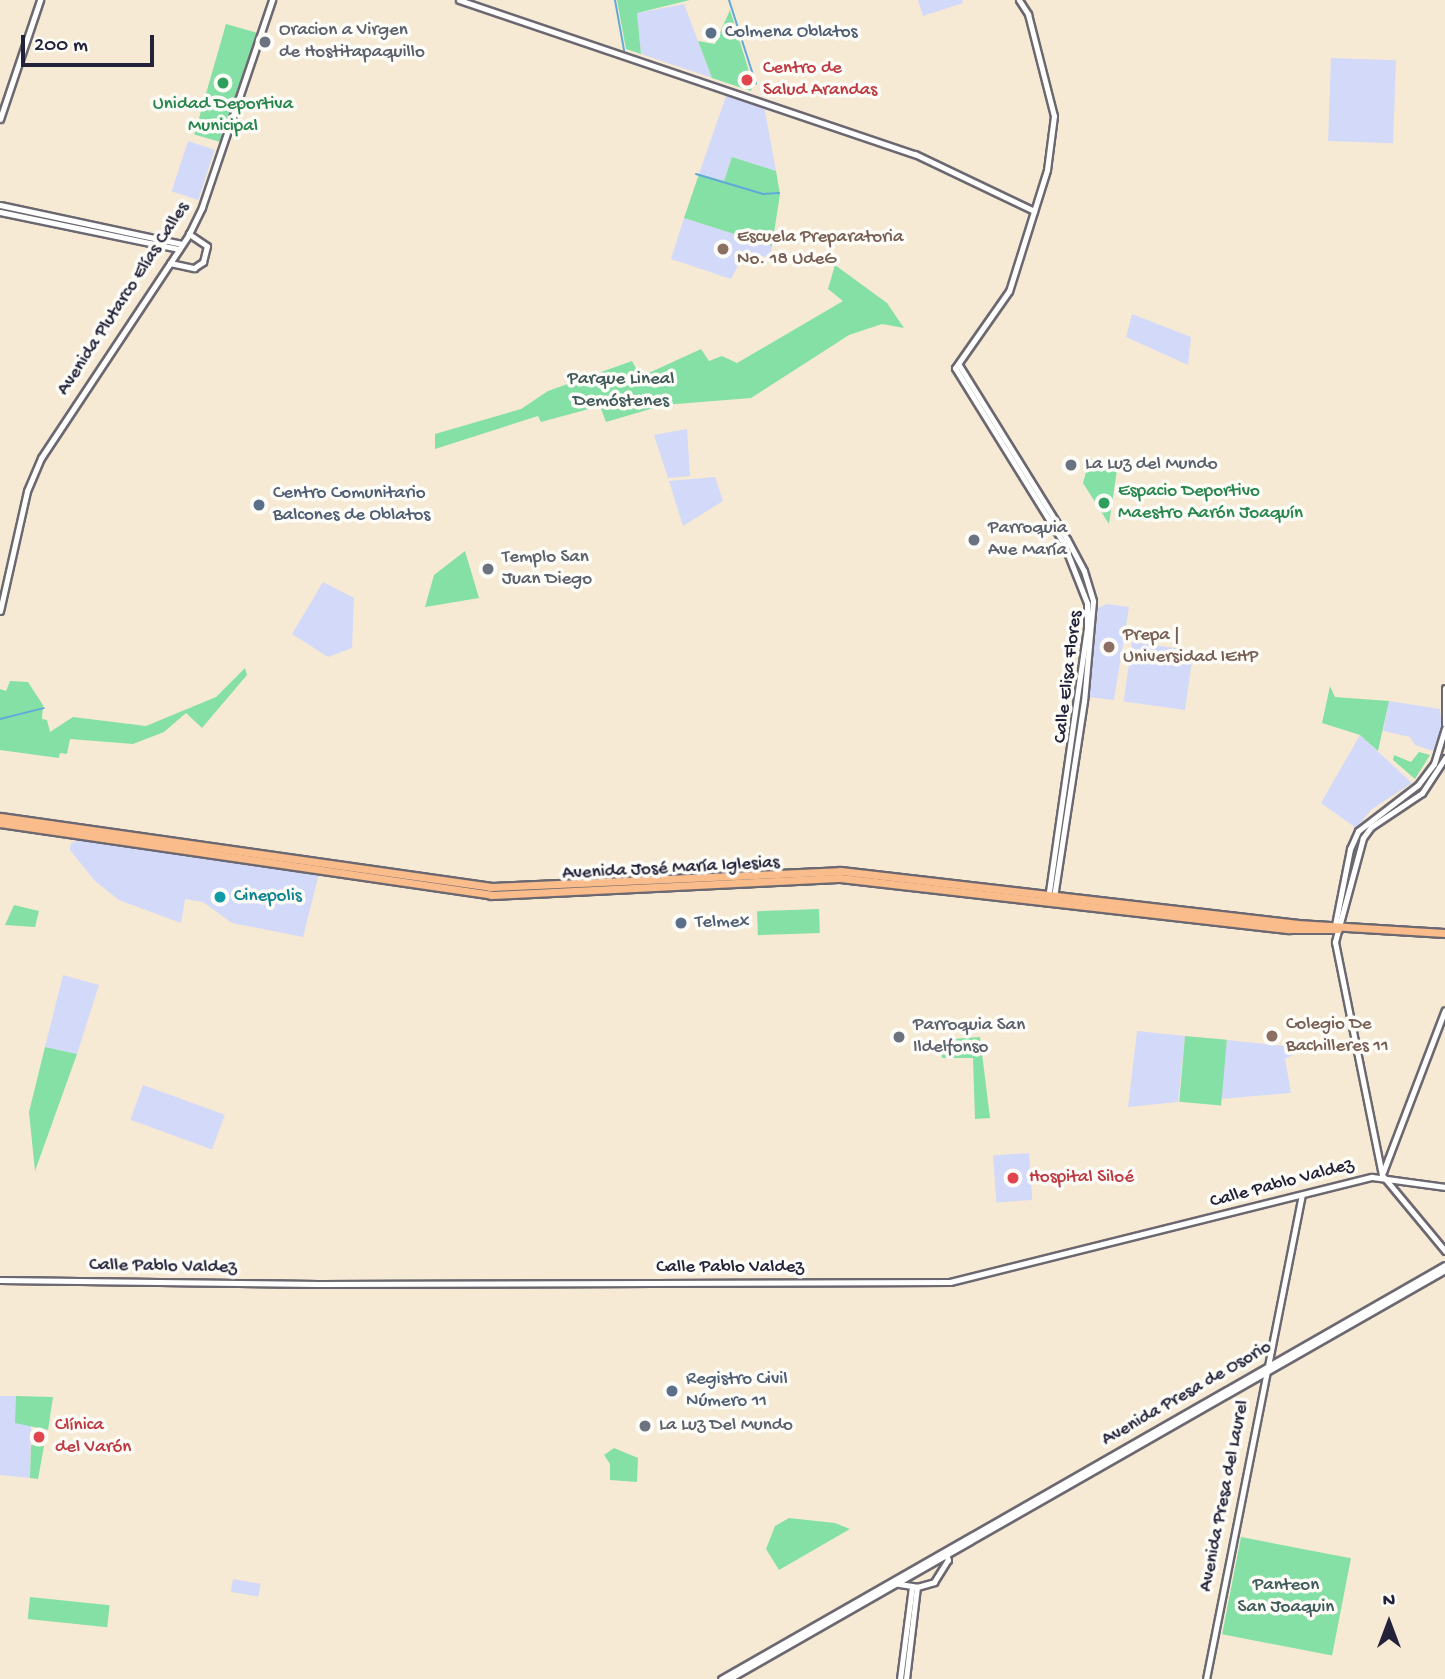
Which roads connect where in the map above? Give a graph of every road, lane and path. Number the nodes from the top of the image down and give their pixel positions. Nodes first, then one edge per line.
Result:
1 (40, 0) edge
2 (272, 0) edge
3 (459, 0) edge
4 (1019, 0) edge
5 (0, 119) edge
6 (0, 205) edge
7 (1034, 211) junction
8 (0, 212) edge
9 (189, 234) junction
10 (181, 246) junction
11 (170, 263) junction
12 (0, 611) edge
13 (1445, 688) edge
14 (1445, 724) edge
15 (1445, 729) edge
16 (1445, 758) edge
17 (0, 817) edge
18 (0, 823) edge
19 (47, 828) junction
20 (1051, 897) junction
21 (1338, 927) junction
22 (1445, 933) edge
23 (1445, 1010) edge
24 (1382, 1175) junction
25 (1445, 1188) edge
26 (1302, 1195) junction
27 (1445, 1251) edge
28 (1445, 1268) edge
29 (0, 1280) edge
30 (1266, 1366) junction
31 (1265, 1374) junction
32 (946, 1553) junction
33 (892, 1583) junction
34 (914, 1587) junction
35 (720, 1679) edge
36 (729, 1679) edge
37 (900, 1679) edge
38 (906, 1679) edge
39 (1206, 1679) edge

1 - 5 street
2 - 9 street, Avenida Plutarco Elías Calles
3 - 7 street
4 - 7 street
6 - 10 street
7 - 20 street, Calle Elisa Flores
8 - 10 street
9 - 10 street, Avenida Plutarco Elías Calles
9 - 11 street
10 - 11 street, Avenida Plutarco Elías Calles
11 - 12 street, Avenida Plutarco Elías Calles
13 - 14 street
15 - 21 street
16 - 21 street
17 - 19 main road, Avenida José María Iglesias
18 - 19 main road, Avenida José María Iglesias
19 - 20 main road, Avenida José María Iglesias
20 - 21 main road, Avenida José María Iglesias
21 - 22 main road, Avenida José María Iglesias
21 - 24 street
23 - 24 street
24 - 25 street, Calle Pablo Valdez
24 - 26 street, Calle Pablo Valdez
24 - 27 street
26 - 29 street, Calle Pablo Valdez
26 - 30 street, Avenida Presa del Laurel
28 - 30 street, Avenida Presa de Osorio
28 - 31 street, Avenida Presa de Osorio
30 - 31 street, Avenida Presa del Laurel
30 - 32 street, Avenida Presa de Osorio
31 - 32 street, Avenida Presa de Osorio
31 - 39 street, Avenida Presa del Laurel
32 - 33 street, Avenida Presa de Osorio
32 - 34 street, Avenida Presa de Osorio
33 - 34 street
33 - 35 street, Avenida Presa de Osorio
33 - 36 street, Avenida Presa de Osorio
34 - 37 street
34 - 38 street

